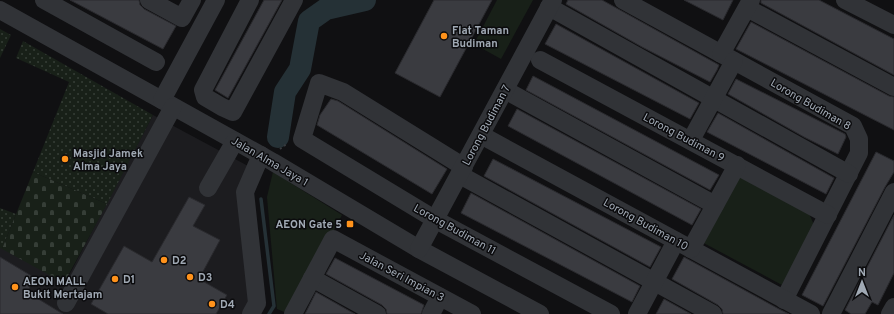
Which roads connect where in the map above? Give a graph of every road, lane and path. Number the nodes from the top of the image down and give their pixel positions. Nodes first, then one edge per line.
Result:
1 (44, 0) edge
2 (149, 0) edge
3 (192, 0) edge
4 (216, 0) edge
5 (250, 0) edge
6 (294, 0) edge
7 (623, 0) edge
8 (845, 0) edge
9 (551, 4) edge
10 (749, 4) edge
11 (0, 10) edge
12 (894, 25) edge
13 (727, 57) junction
14 (540, 60) dead end
15 (156, 62) dead end
16 (894, 87) edge
17 (505, 90) junction
18 (714, 99) junction
19 (168, 103) junction
20 (481, 135) junction
21 (302, 139) junction
22 (691, 140) junction
23 (235, 141) junction
24 (267, 158) junction
25 (737, 165) junction
26 (462, 171) junction
27 (849, 174) junction
28 (208, 188) dead end
29 (894, 192) edge
30 (715, 205) junction
31 (828, 215) junction
32 (436, 220) junction
33 (683, 245) junction
34 (419, 249) junction
35 (312, 278) junction
36 (654, 281) junction
37 (440, 297) junction
38 (784, 300) junction
39 (66, 302) dead end
40 (894, 307) edge
41 (251, 314) edge
42 (293, 314) edge
43 (377, 314) edge
44 (431, 314) edge
45 (472, 314) edge
46 (540, 314) edge
47 (611, 314) edge
48 (637, 314) edge
49 (713, 314) edge
50 (811, 314) edge
51 (831, 314) edge
52 (890, 314) edge

1 - 15 street
2 - 3 street
4 - 19 street
5 - 6 street
7 - 13 street, Lorong Budiman 8
8 - 12 street
9 - 17 street, Lorong Budiman 7
9 - 18 street
10 - 13 street
10 - 16 street
11 - 19 street, Jalan Alma Jaya 1
13 - 18 street
13 - 27 street, Lorong Budiman 8
14 - 22 street, Lorong Budiman 9
17 - 20 street, Lorong Budiman 7
17 - 30 street
18 - 22 street
18 - 27 street
19 - 23 street, Jalan Alma Jaya 1
19 - 39 street
20 - 26 street, Lorong Budiman 7
20 - 33 street, Lorong Budiman 10
21 - 24 path
21 - 26 street
21 - 32 street, Lorong Budiman 11
22 - 25 street, Lorong Budiman 9
23 - 24 street, Jalan Alma Jaya 1
23 - 28 street
24 - 34 street, Jalan Alma Jaya 1
24 - 41 street
25 - 30 street
25 - 31 street, Lorong Budiman 9
26 - 32 street, Lorong Budiman 7
26 - 36 street
27 - 31 street, Lorong Budiman 8
29 - 51 street
30 - 33 street
31 - 38 street, Lorong Budiman 8
32 - 34 street, Lorong Budiman 7
32 - 47 street, Lorong Budiman 11
33 - 36 street
33 - 38 street, Lorong Budiman 10
34 - 46 street, Jalan Alma Jaya 1
35 - 37 street, Jalan Seri Impian 3
35 - 42 street
35 - 43 street
36 - 48 street
36 - 49 street
37 - 44 street
37 - 45 street, Jalan Seri Impian 3
38 - 50 street, Lorong Budiman 10
40 - 52 street

